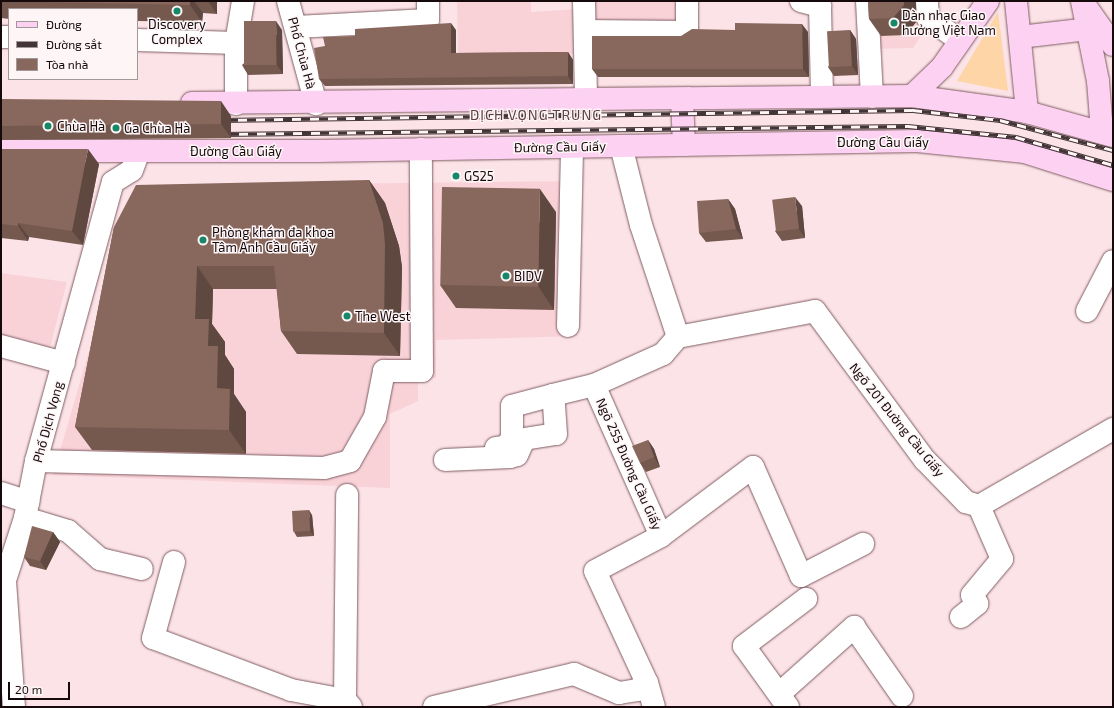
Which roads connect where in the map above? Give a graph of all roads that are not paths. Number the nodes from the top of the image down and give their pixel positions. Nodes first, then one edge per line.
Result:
1 (243, 1) edge
2 (288, 1) edge
3 (428, 1) edge
4 (584, 1) edge
5 (686, 1) edge
6 (801, 1) edge
7 (867, 1) edge
8 (927, 1) edge
9 (988, 1) edge
10 (1016, 1) edge
11 (1082, 2) edge
12 (296, 26) junction
13 (1088, 30) junction
14 (585, 31) junction
15 (1020, 37) junction
16 (138, 40) edge
17 (960, 40) junction
18 (236, 42) junction
19 (1113, 45) edge
20 (822, 96) junction
21 (912, 96) junction
22 (872, 97) junction
23 (682, 99) junction
24 (586, 100) junction
25 (174, 103) edge
26 (236, 104) junction
27 (316, 104) junction
28 (1027, 112) junction
29 (1107, 134) edge
30 (684, 145) junction
31 (621, 146) junction
32 (572, 147) junction
33 (421, 149) junction
34 (1, 151) edge
35 (139, 151) junction
36 (1113, 180) edge
37 (1113, 260) edge
38 (1087, 311) dead end
39 (568, 326) dead end
40 (678, 337) junction
41 (1, 346) edge
42 (64, 363) junction
43 (594, 385) junction
44 (553, 395) junction
45 (1113, 429) edge
46 (36, 461) junction
47 (1, 492) edge
48 (347, 495) dead end
49 (979, 506) junction
50 (27, 510) junction
51 (661, 536) junction
52 (863, 544) dead end
53 (174, 562) dead end
54 (142, 569) dead end
55 (3, 577) edge
56 (806, 599) dead end
57 (961, 616) dead end
58 (647, 683) junction
59 (902, 696) dead end
60 (783, 701) edge
61 (348, 704) edge
62 (14, 707) edge
63 (434, 707) edge
64 (632, 707) edge
65 (654, 707) edge

1 - 18 street
2 - 12 street, Phố Chùa Hà
3 - 12 street
4 - 14 street
5 - 14 street
6 - 20 street
7 - 22 street
8 - 17 street
9 - 17 main road
10 - 15 main road
11 - 13 main road
11 - 19 main road
12 - 27 street, Phố Chùa Hà
13 - 15 main road
13 - 29 main road
14 - 24 street
15 - 28 main road
16 - 18 street
17 - 21 main road
18 - 26 street
20 - 22 main road
20 - 23 main road
21 - 22 main road
21 - 28 main road
23 - 24 main road
23 - 30 main road
24 - 27 main road
25 - 26 main road
26 - 27 main road
28 - 29 main road
30 - 31 main road, Đường Cầu Giấy
30 - 36 main road, Đường Cầu Giấy
31 - 32 main road, Đường Cầu Giấy
31 - 40 street
32 - 33 main road, Đường Cầu Giấy
32 - 39 street
33 - 35 main road, Đường Cầu Giấy
33 - 46 street
34 - 35 main road, Đường Cầu Giấy
35 - 42 street, Phố Dịch Vọng
37 - 38 street
40 - 43 street, Ngõ 255 Đường Cầu Giấy
40 - 49 street, Ngõ 201 Đường Cầu Giấy
41 - 42 street
42 - 46 street, Phố Dịch Vọng
43 - 44 street, Ngõ 255 Đường Cầu Giấy
43 - 51 street, Ngõ 255 Đường Cầu Giấy
44 - 44 street, Ngõ 255 Đường Cầu Giấy
45 - 49 street
46 - 50 street, Phố Dịch Vọng
47 - 50 street
48 - 61 street
49 - 57 street
50 - 54 street
50 - 55 street, Phố Dịch Vọng
51 - 52 street
51 - 58 street, Ngõ 255 Đường Cầu Giấy
53 - 61 street
55 - 62 street, Phố Dịch Vọng
56 - 60 street
58 - 63 street
58 - 64 street
58 - 65 street, Ngõ 255 Đường Cầu Giấy
59 - 60 street

